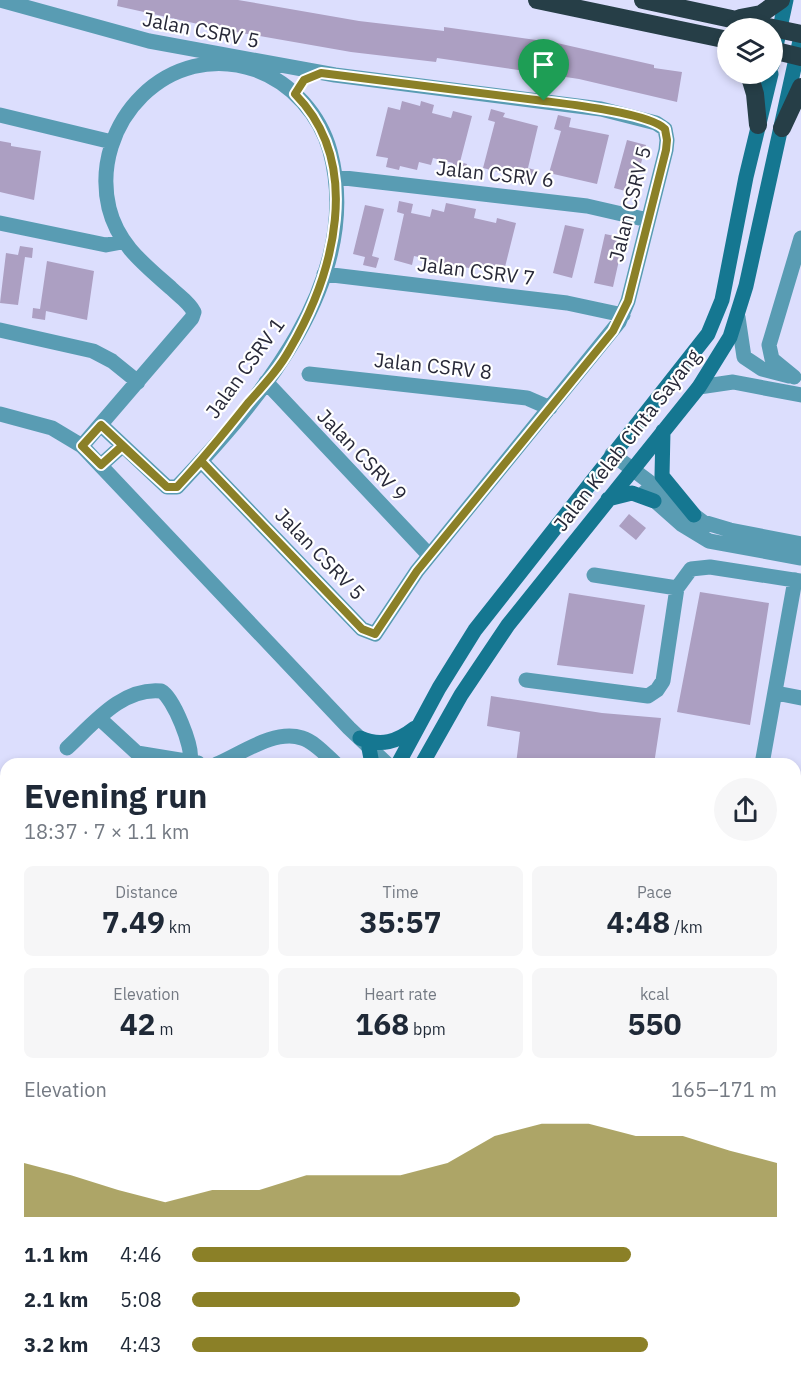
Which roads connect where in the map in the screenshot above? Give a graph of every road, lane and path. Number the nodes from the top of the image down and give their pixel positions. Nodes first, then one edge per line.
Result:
1 (0, 0) edge
2 (537, 0) edge
3 (643, 0) edge
4 (780, 0) edge
5 (786, 0) edge
6 (727, 17) junction
7 (731, 18) edge
8 (782, 18) edge
9 (783, 30) edge
10 (801, 35) edge
11 (707, 36) junction
12 (717, 38) edge
13 (158, 43) junction
14 (717, 44) edge
15 (212, 53) junction
16 (783, 55) edge
17 (799, 56) edge
18 (197, 66) junction
19 (321, 73) junction
20 (752, 84) edge
21 (768, 84) edge
22 (801, 87) edge
23 (295, 94) junction
24 (0, 116) edge
25 (758, 125) junction
26 (782, 128) junction
27 (112, 142) junction
28 (336, 177) junction
29 (648, 220) junction
30 (0, 223) edge
31 (801, 238) edge
32 (122, 242) junction
33 (324, 274) junction
34 (623, 315) junction
35 (738, 318) junction
36 (0, 330) edge
37 (309, 374) dead end
38 (797, 378) edge
39 (138, 382) junction
40 (266, 382) junction
41 (699, 387) junction
42 (801, 395) edge
43 (550, 408) junction
44 (0, 414) edge
45 (101, 425) junction
46 (663, 431) junction
47 (82, 446) junction
48 (122, 446) junction
49 (612, 454) junction
50 (201, 461) junction
51 (101, 465) junction
52 (631, 470) junction
53 (608, 499) junction
54 (654, 501) junction
55 (694, 516) junction
56 (801, 544) edge
57 (429, 555) junction
58 (795, 557) edge
59 (594, 575) dead end
60 (794, 580) edge
61 (677, 588) junction
62 (526, 680) dead end
63 (776, 693) junction
64 (801, 698) edge
65 (99, 718) junction
66 (418, 726) junction
67 (364, 743) junction
68 (68, 748) dead end
69 (169, 758) edge
70 (194, 758) edge
71 (229, 758) edge
72 (329, 758) edge
73 (370, 758) edge
74 (380, 758) edge
75 (401, 758) edge
76 (426, 758) edge
77 (763, 758) edge

1 - 13 street, Jalan CSRV 5
2 - 11 highway
3 - 6 highway
4 - 6 highway
5 - 8 main road
6 - 7 highway
9 - 10 highway
10 - 17 main road, Jalan Kelab Cinta Sayang
11 - 12 highway
11 - 14 highway
13 - 15 street, Jalan CSRV 5
13 - 18 street
15 - 18 street
15 - 19 street, Jalan CSRV 5
16 - 17 highway
17 - 26 main road, Jalan Kelab Cinta Sayang
18 - 23 street, Jalan CSRV 1
18 - 27 street, Jalan CSRV 1
19 - 23 street
19 - 29 street, Jalan CSRV 5
20 - 25 highway
21 - 25 main road, Jalan Kelab Cinta Sayang
22 - 26 highway
23 - 28 street, Jalan CSRV 1
24 - 27 street
25 - 49 main road, Jalan Kelab Cinta Sayang
26 - 35 main road, Jalan Kelab Cinta Sayang
27 - 32 street, Jalan CSRV 1
28 - 29 street, Jalan CSRV 6
28 - 33 street, Jalan CSRV 1
29 - 34 street, Jalan CSRV 5
30 - 32 street
31 - 38 street
32 - 39 street, Jalan CSRV 1
33 - 34 street, Jalan CSRV 7
33 - 40 street, Jalan CSRV 1
34 - 43 street, Jalan CSRV 5
35 - 38 street
35 - 41 main road, Jalan Kelab Cinta Sayang
36 - 39 street
37 - 43 street, Jalan CSRV 8
39 - 45 street, Jalan CSRV 1
40 - 50 street, Jalan CSRV 1
40 - 57 street, Jalan CSRV 9
41 - 42 street
41 - 46 main road, Jalan Kelab Cinta Sayang
43 - 57 street, Jalan CSRV 5
44 - 47 street
45 - 47 street, Jalan CSRV 1
45 - 48 street, Jalan CSRV 1
46 - 52 main road, Jalan Kelab Cinta Sayang
46 - 55 main road
47 - 51 street
48 - 50 street, Jalan CSRV 1
48 - 51 street
49 - 52 street
49 - 66 main road, Jalan Kelab Cinta Sayang
50 - 57 street, Jalan CSRV 5
51 - 67 street
52 - 53 main road, Jalan Kelab Cinta Sayang
52 - 54 street
52 - 55 street
53 - 54 main road
53 - 76 main road, Jalan Kelab Cinta Sayang
54 - 58 street
55 - 56 street
58 - 60 street
59 - 61 street
60 - 61 street
60 - 63 street
61 - 62 street
63 - 64 street
63 - 77 street
65 - 68 street
65 - 69 street
65 - 70 street
66 - 67 main road
66 - 75 main road, Jalan Kelab Cinta Sayang
67 - 73 main road
67 - 74 street
71 - 72 street

